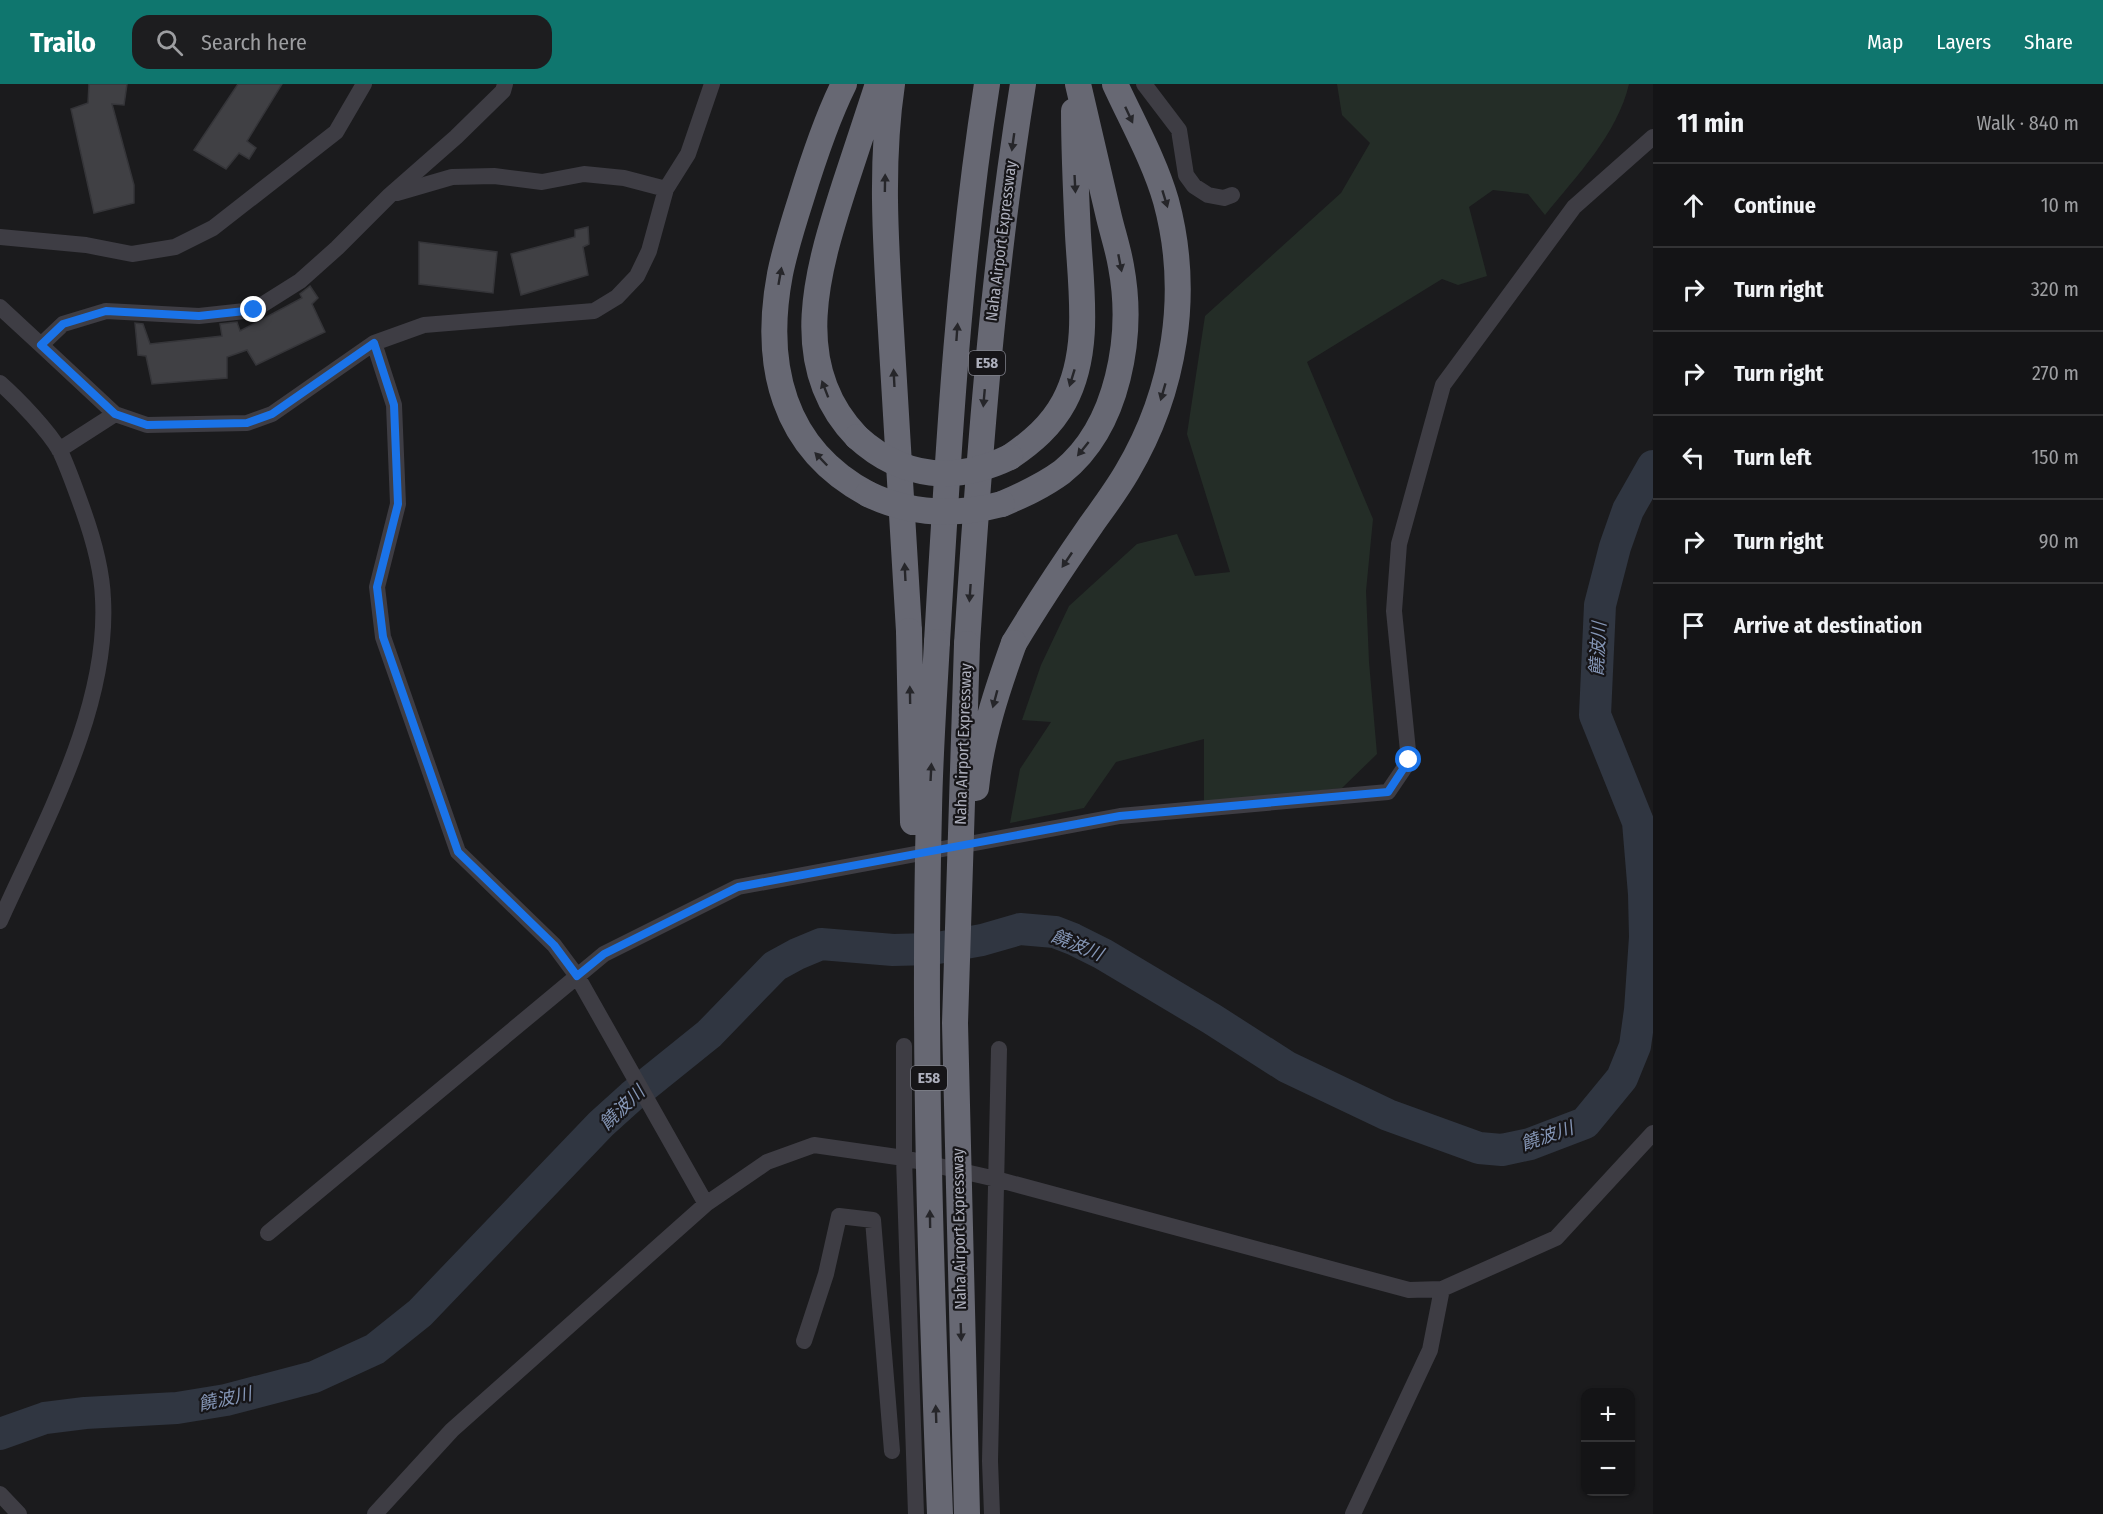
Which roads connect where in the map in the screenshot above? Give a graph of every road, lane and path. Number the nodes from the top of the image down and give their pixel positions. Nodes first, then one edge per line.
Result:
1 (364, 84) edge
2 (505, 84) edge
3 (712, 84) edge
4 (844, 84) edge
5 (878, 84) edge
6 (892, 84) edge
7 (987, 84) edge
8 (1023, 84) edge
9 (1076, 84) edge
10 (1115, 84) edge
11 (1144, 84) edge
12 (1653, 137) edge
13 (666, 189) junction
14 (390, 195) junction
15 (1232, 195) dead end
16 (0, 237) edge
17 (0, 307) edge
18 (374, 343) junction
19 (41, 345) junction
20 (0, 383) edge
21 (115, 414) junction
22 (59, 450) junction
23 (0, 921) edge
24 (577, 976) junction
25 (904, 1046) dead end
26 (999, 1049) dead end
27 (929, 1131) junction
28 (1653, 1133) edge
29 (904, 1158) junction
30 (996, 1179) junction
31 (706, 1204) junction
32 (268, 1233) dead end
33 (960, 1280) junction
34 (1442, 1289) junction
35 (804, 1341) dead end
36 (892, 1451) dead end
37 (914, 1460) junction
38 (990, 1461) junction
39 (0, 1494) edge
40 (19, 1514) edge
41 (375, 1514) edge
42 (916, 1514) edge
43 (940, 1514) edge
44 (967, 1514) edge
45 (992, 1514) edge
46 (1353, 1514) edge

1 - 16 street
2 - 14 street
3 - 13 street
9 -> 4 highway, bridge
9 -> 5 highway, bridge
27 -> 6 highway, bridge
27 -> 7 highway, Naha Airport Expressway / E58, bridge
8 -> 33 highway, Naha Airport Expressway / E58, bridge
10 -> 33 highway, bridge
11 - 15 street
12 - 24 street
13 - 14 street
13 - 18 street
14 - 19 street
17 - 19 street
18 - 21 street
18 - 24 street
19 - 21 street
20 - 22 street
21 - 22 street
22 - 23 street
24 - 31 street
24 - 32 street
25 - 29 street
26 - 30 street
43 -> 27 highway, Naha Airport Expressway / E58, bridge
28 - 34 street
29 - 30 street
29 - 31 street
29 - 37 street
30 - 34 street
30 - 38 street
31 - 41 street
33 -> 44 highway, Naha Airport Expressway / E58, bridge
34 - 46 street
35 - 36 street
37 - 38 street
37 - 42 street
38 - 45 street
39 - 40 street

